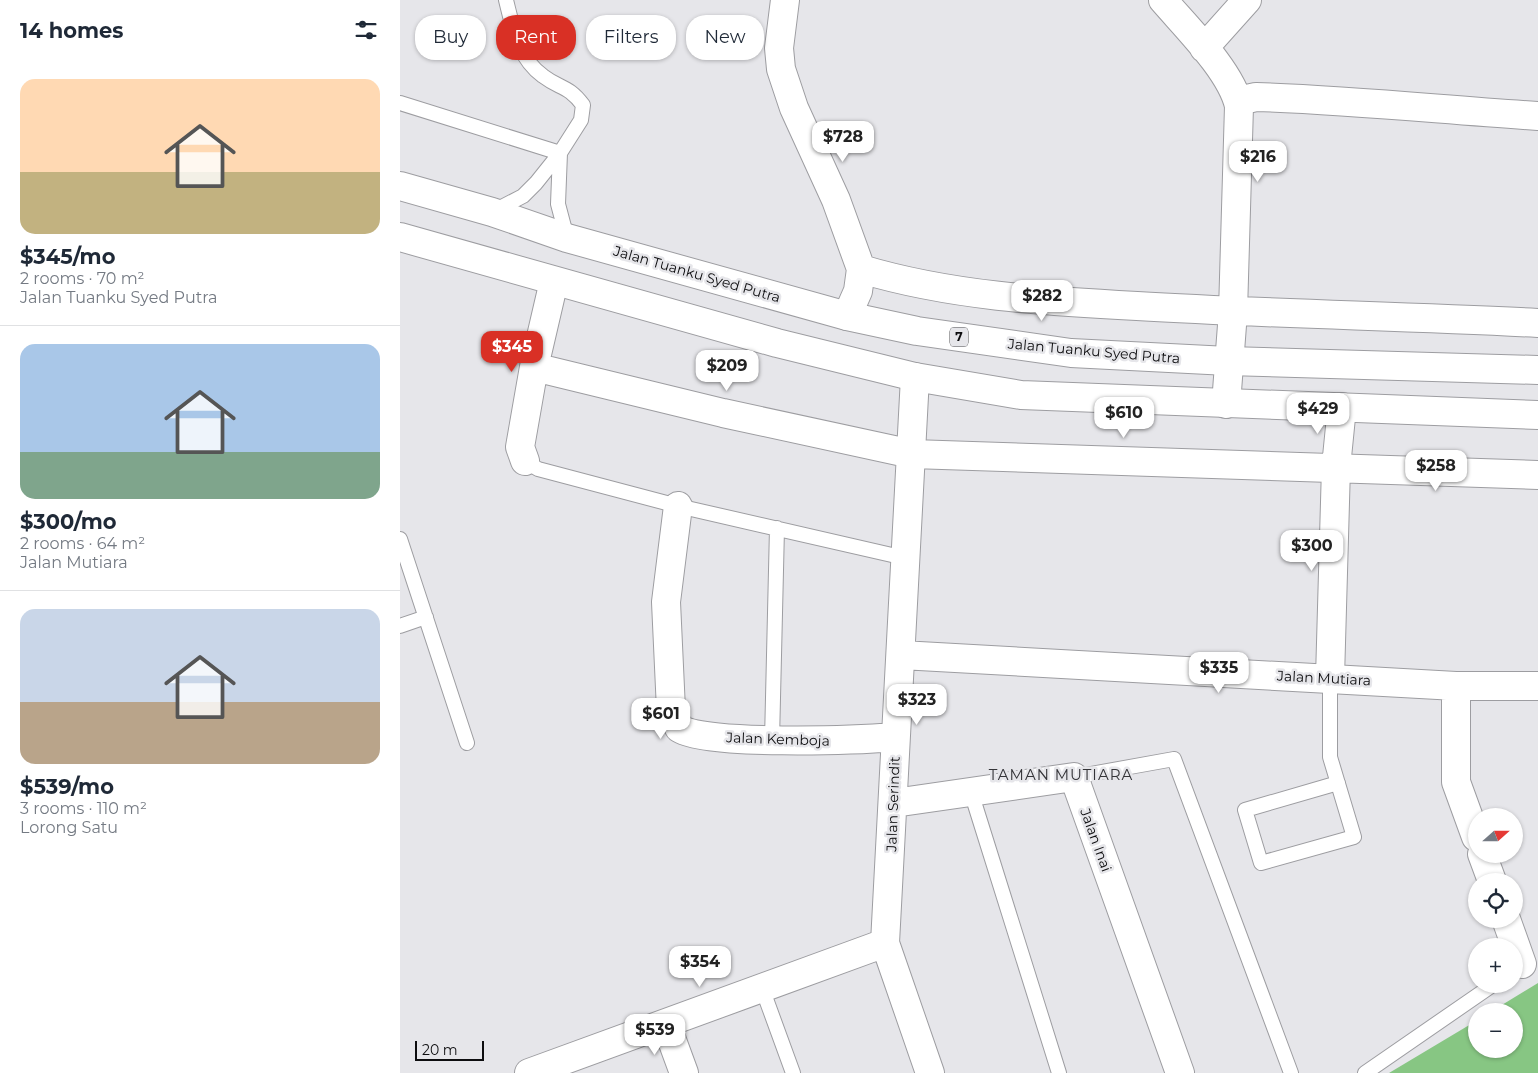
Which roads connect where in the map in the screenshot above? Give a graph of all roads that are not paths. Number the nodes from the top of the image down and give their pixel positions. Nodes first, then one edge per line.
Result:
1 (506, 0) edge
2 (786, 0) edge
3 (1163, 0) edge
4 (1247, 0) edge
5 (1204, 48) junction
6 (400, 103) edge
7 (1240, 106) junction
8 (1538, 116) edge
9 (560, 153) junction
10 (400, 186) edge
11 (492, 212) junction
12 (400, 237) edge
13 (567, 238) junction
14 (861, 269) junction
15 (554, 281) junction
16 (1233, 312) junction
17 (848, 316) junction
18 (1538, 323) edge
19 (1228, 362) junction
20 (534, 367) junction
21 (1538, 370) edge
22 (915, 377) junction
23 (1226, 404) junction
24 (1342, 407) junction
25 (1538, 416) edge
26 (912, 454) junction
27 (525, 461) joint
28 (1336, 467) junction
29 (1538, 475) edge
30 (678, 506) junction
31 (778, 528) junction
32 (400, 539) edge
33 (905, 558) junction
34 (426, 617) junction
35 (400, 626) edge
36 (901, 655) junction
37 (1330, 678) junction
38 (1456, 686) junction
39 (1538, 686) edge
40 (895, 737) junction
41 (772, 740) junction
42 (467, 742) dead end
43 (1074, 777) junction
44 (1338, 783) junction
45 (971, 792) junction
46 (894, 803) junction
47 (1468, 815) edge
48 (1510, 928) edge
49 (885, 943) junction
50 (1525, 964) edge
51 (762, 988) junction
52 (1481, 993) edge
53 (666, 1024) junction
54 (565, 1067) edge
55 (529, 1073) edge
56 (684, 1073) edge
57 (793, 1073) edge
58 (930, 1073) edge
59 (1059, 1073) edge
60 (1180, 1073) edge
61 (1291, 1073) edge
62 (1365, 1073) edge

1 - 9 lane
2 - 14 street
3 - 5 street
4 - 5 street
5 - 7 street
6 - 9 lane
7 - 8 street
7 - 16 street
9 - 11 lane
9 - 13 lane
10 - 11 street, Jalan Tuanku Syed Putra / 7
11 - 13 street, Jalan Tuanku Syed Putra / 7
12 - 15 street
13 - 17 street, Jalan Tuanku Syed Putra / 7
14 - 16 street
14 - 17 street
15 - 20 street
15 - 22 street
16 - 18 street
16 - 19 street
17 - 19 street, Jalan Tuanku Syed Putra / 7
19 - 21 street, Jalan Tuanku Syed Putra / 7
19 - 23 street
20 - 26 street
20 - 27 street
22 - 23 street
22 - 26 street, Jalan Serindit
23 - 24 street
24 - 25 street
24 - 28 street
26 - 28 street
26 - 33 street, Jalan Serindit
27 - 30 lane
28 - 29 street
28 - 37 street
30 - 31 lane
30 - 41 street, Jalan Kemboja
31 - 33 lane
31 - 41 lane
32 - 34 lane
33 - 36 street, Jalan Serindit
34 - 35 lane
34 - 42 lane
36 - 37 street, Jalan Mutiara
36 - 40 street, Jalan Serindit
37 - 38 street, Jalan Mutiara
37 - 44 lane
38 - 39 street, Jalan Mutiara
38 - 47 street
40 - 41 street, Jalan Kemboja
40 - 46 street, Jalan Serindit
43 - 45 street
43 - 60 street, Jalan Inai
43 - 61 lane
44 - 44 lane
45 - 46 street
45 - 59 lane
46 - 49 street, Jalan Serindit
48 - 50 street
49 - 51 street
49 - 58 street, Jalan Serindit
51 - 53 street
51 - 57 lane
52 - 62 lane
53 - 54 street
53 - 56 street
54 - 55 street

